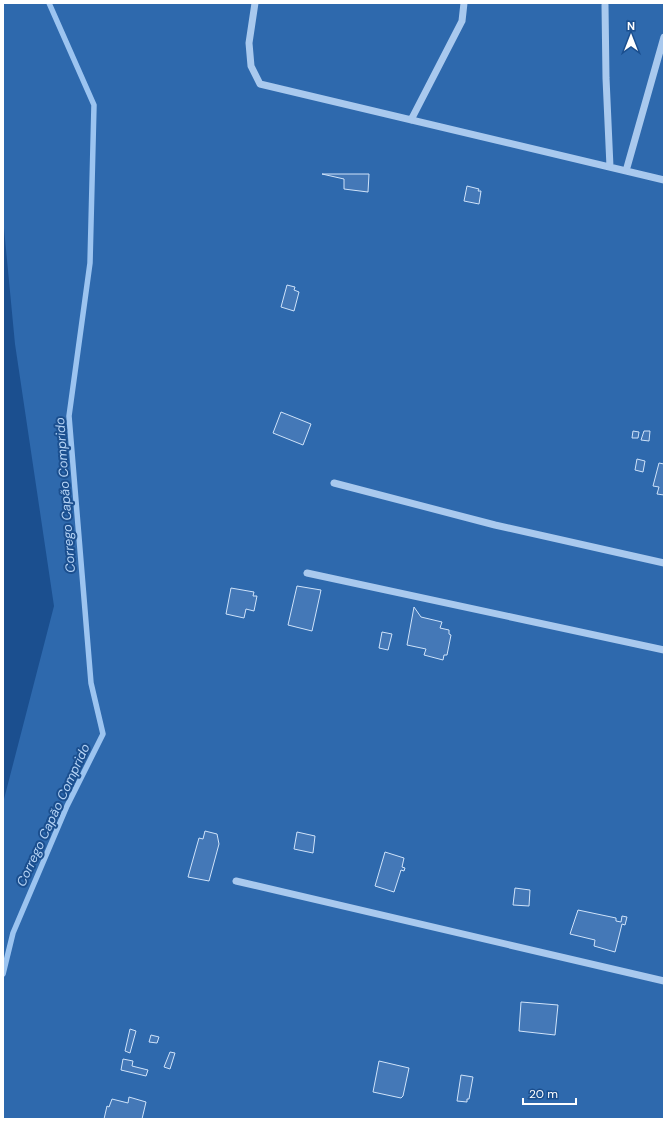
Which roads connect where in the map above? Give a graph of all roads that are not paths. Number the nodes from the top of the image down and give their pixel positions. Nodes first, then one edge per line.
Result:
1 (255, 3) edge
2 (464, 3) edge
3 (605, 5) dead end
4 (664, 37) edge
5 (411, 120) junction
6 (610, 167) junction
7 (626, 171) junction
8 (664, 180) edge
9 (334, 483) dead end
10 (664, 563) edge
11 (307, 573) dead end
12 (664, 650) edge
13 (236, 881) dead end
14 (664, 981) edge

1 - 5 street
2 - 5 street
3 - 6 street
4 - 7 street
5 - 6 street
6 - 7 street
7 - 8 street
9 - 10 street
11 - 12 street
13 - 14 street

